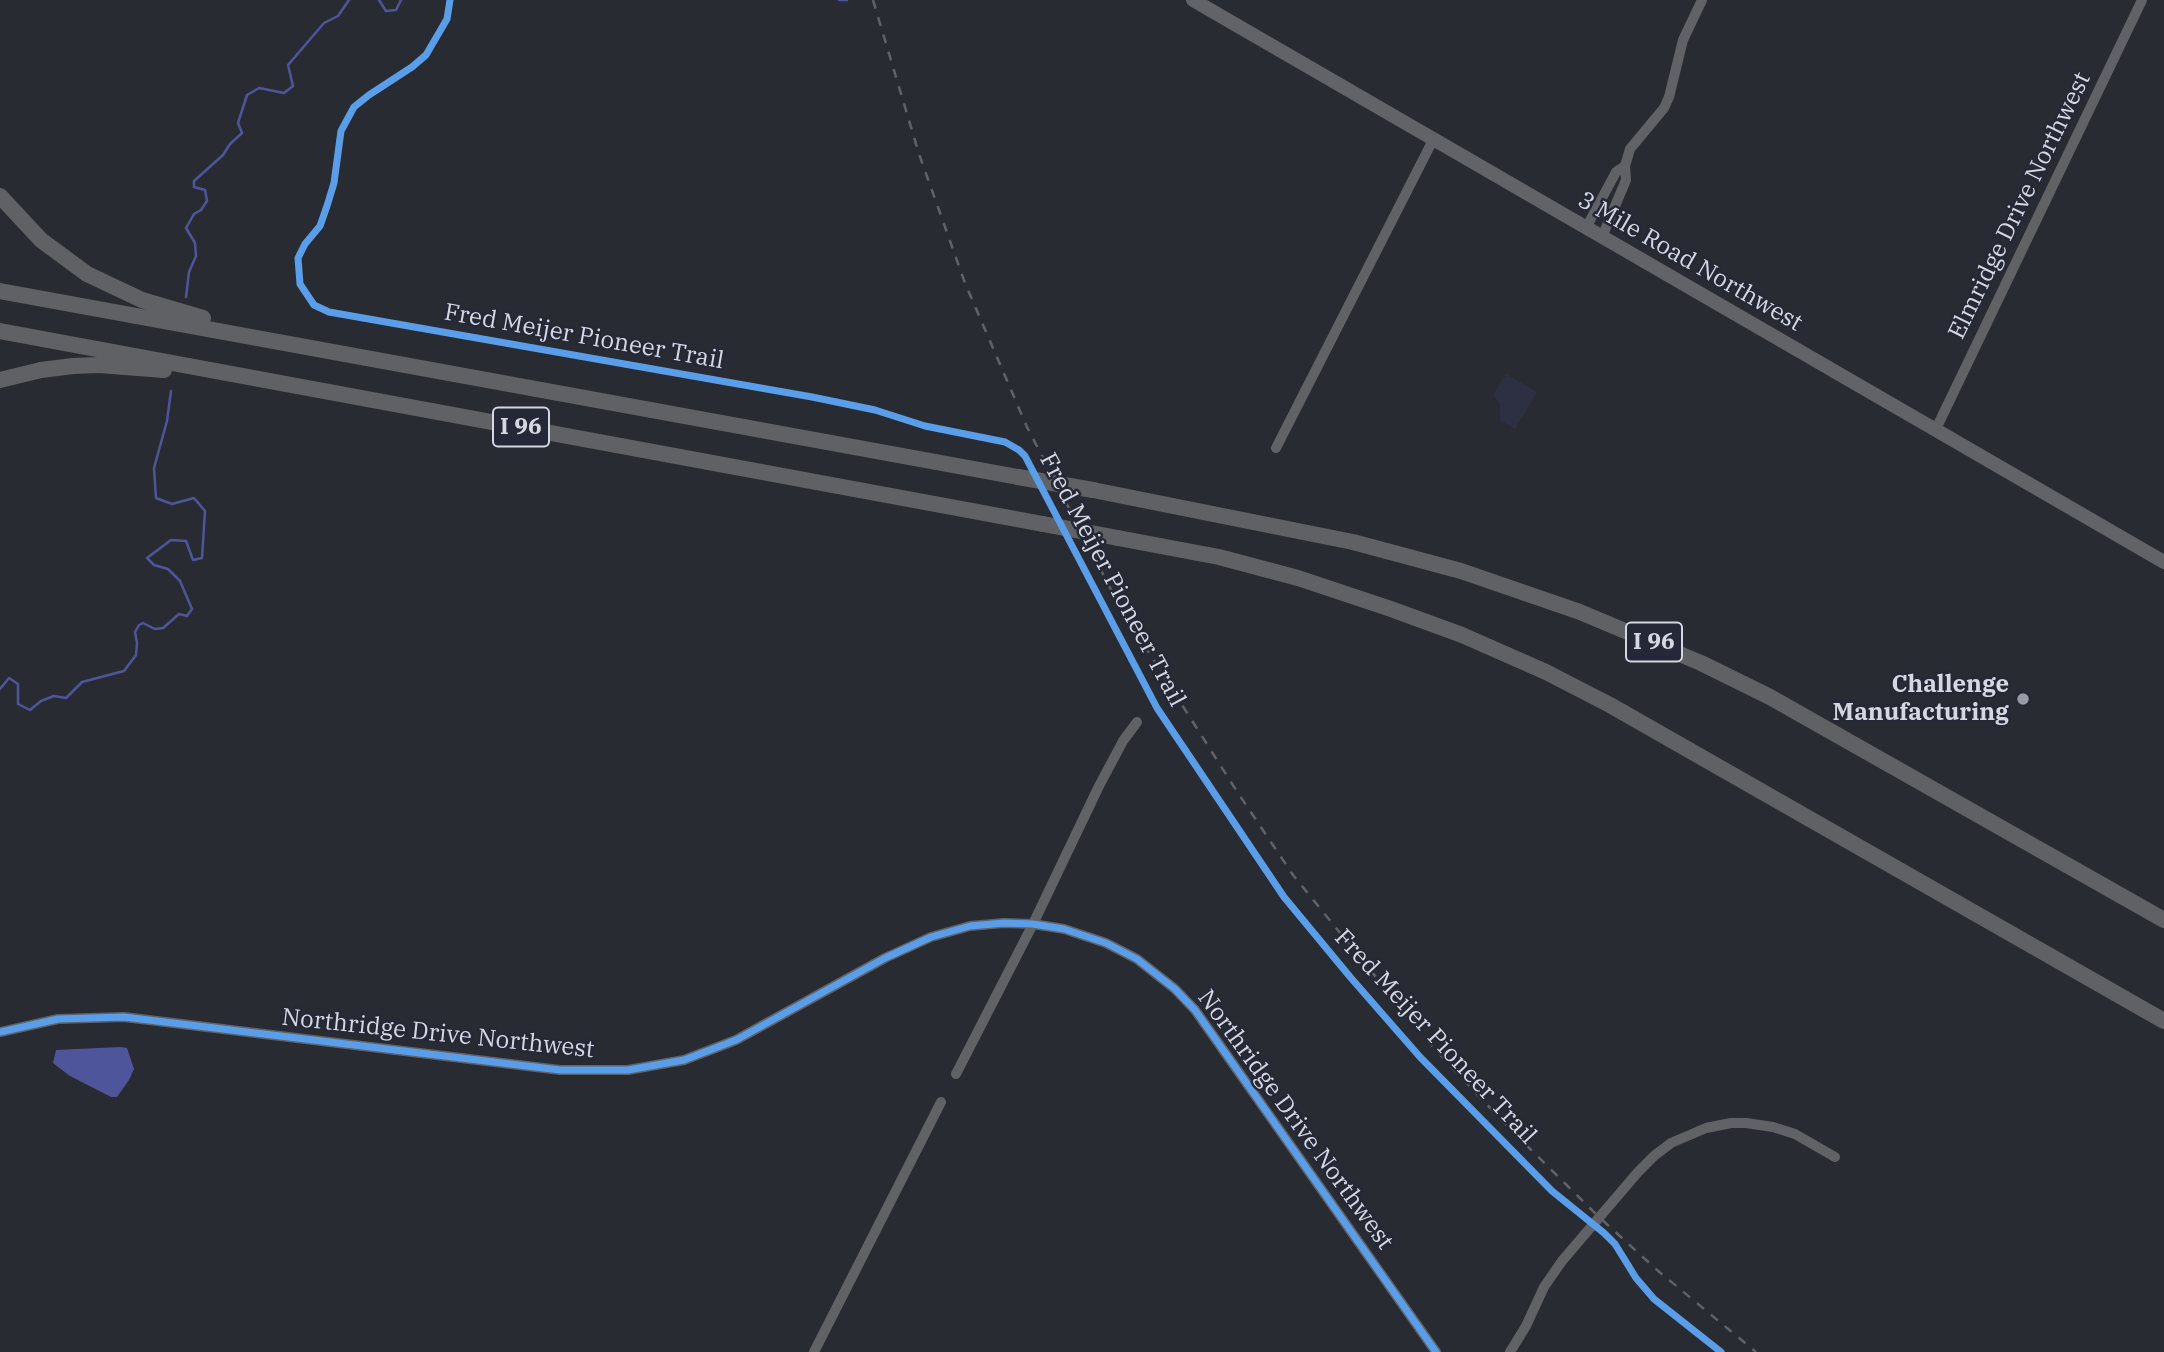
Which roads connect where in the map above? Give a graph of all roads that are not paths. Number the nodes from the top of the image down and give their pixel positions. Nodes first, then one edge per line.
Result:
1 (1193, 0) edge
2 (1702, 0) edge
3 (2142, 0) edge
4 (1433, 140) junction
5 (1625, 166) junction
6 (0, 196) edge
7 (1586, 228) junction
8 (1602, 237) junction
9 (0, 291) edge
10 (0, 331) edge
11 (334, 352) junction
12 (0, 380) edge
13 (267, 381) junction
14 (1936, 431) junction
15 (1276, 448) dead end
16 (2164, 562) edge
17 (1137, 722) dead end
18 (2164, 920) edge
19 (1033, 924) junction
20 (2164, 1021) edge
21 (0, 1032) edge
22 (956, 1074) dead end
23 (942, 1102) dead end
24 (1835, 1157) dead end
25 (814, 1352) edge
26 (1436, 1352) edge
27 (1510, 1352) edge

1 - 4 main road, 3 Mile Road Northwest
2 - 5 street
3 - 14 street, Elmridge Drive Northwest
4 - 7 main road, 3 Mile Road Northwest
4 - 15 street
5 - 7 street
5 - 8 street
6 - 11 highway
7 - 8 main road, 3 Mile Road Northwest
8 - 14 main road, 3 Mile Road Northwest
9 - 11 highway, I 96
10 - 13 highway, I 96
11 - 18 highway, I 96, bridge
12 - 13 highway
13 - 20 highway, I 96, bridge
14 - 16 main road, 3 Mile Road Northwest
17 - 19 street
19 - 21 street, Northridge Drive Northwest
19 - 22 street
19 - 26 street, Northridge Drive Northwest
23 - 25 street
24 - 27 street

